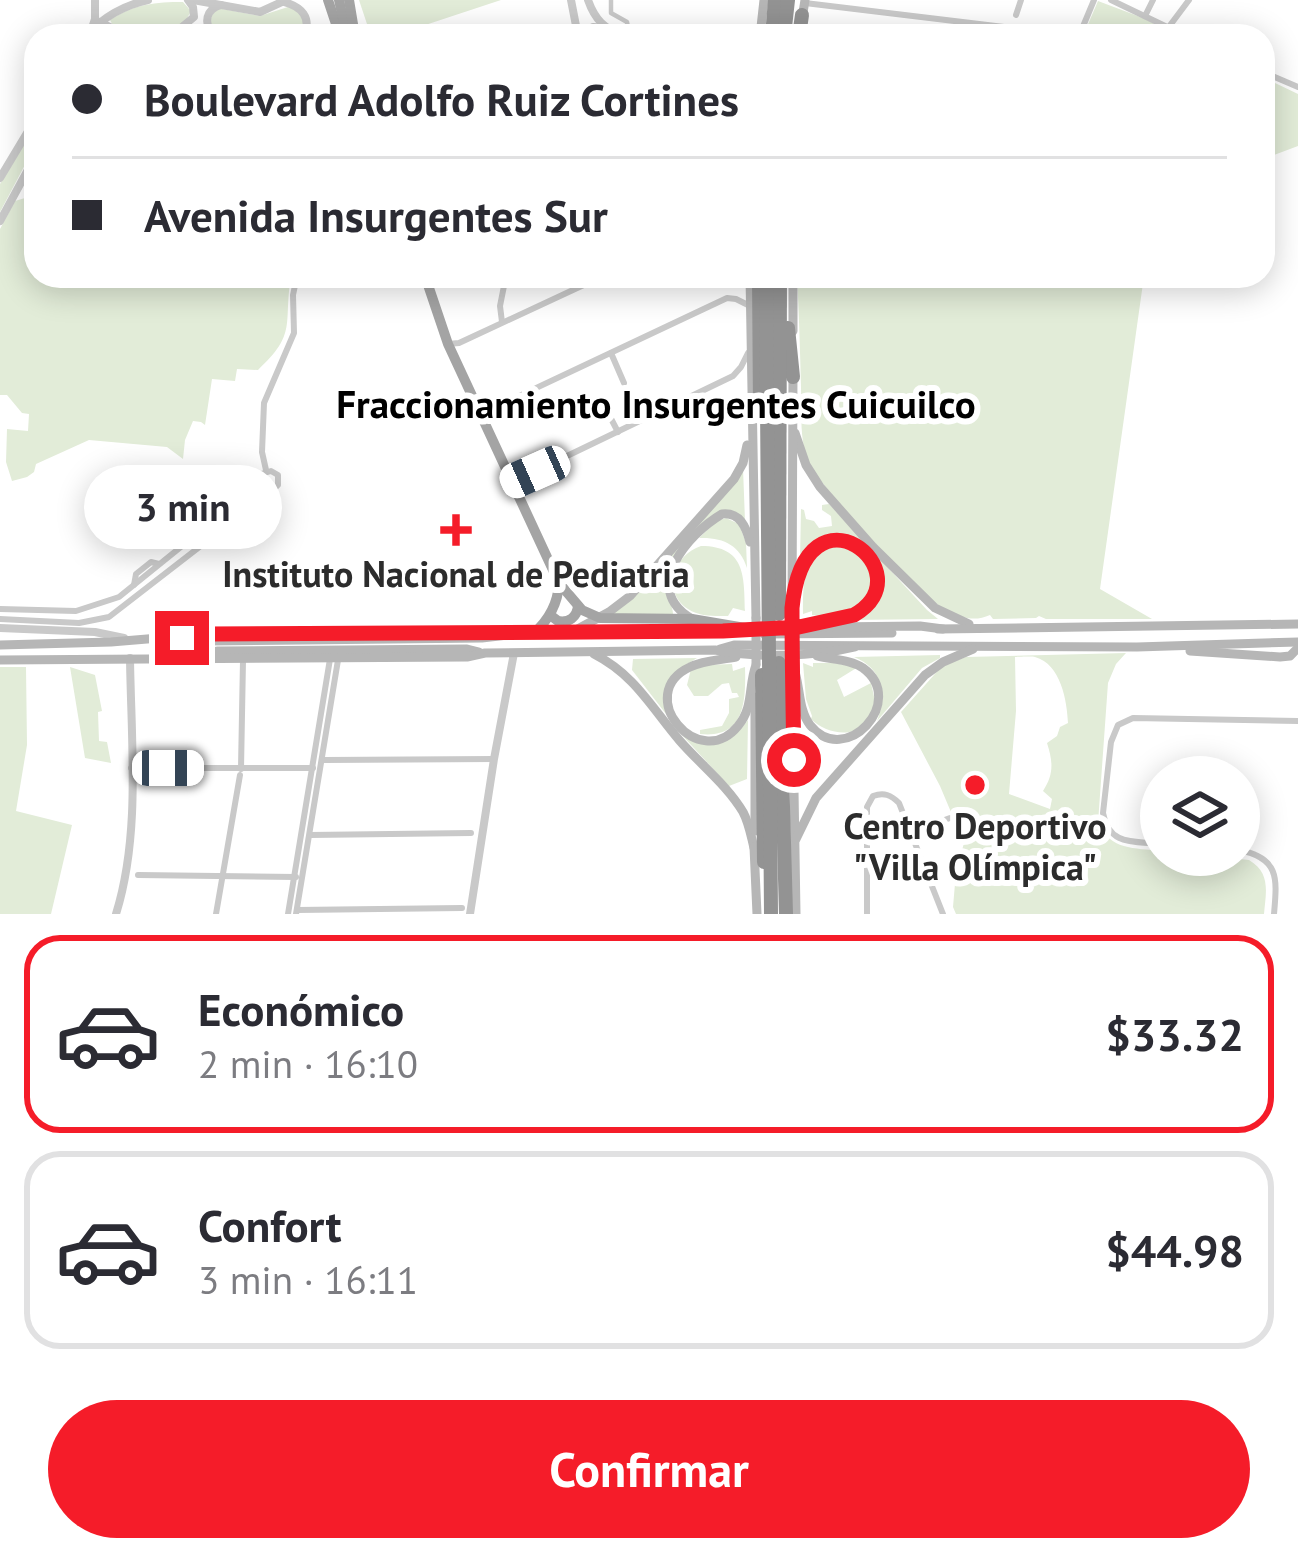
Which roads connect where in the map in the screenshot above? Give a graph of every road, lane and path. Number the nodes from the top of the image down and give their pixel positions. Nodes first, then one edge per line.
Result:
1 (148, 0) edge
2 (190, 0) edge
3 (611, 0) edge
4 (898, 0) edge
5 (1021, 0) edge
6 (1111, 0) edge
7 (1153, 0) edge
8 (285, 1) edge
9 (787, 3) edge
10 (222, 4) junction
11 (896, 14) junction
12 (1016, 14) dead end
13 (1144, 16) junction
14 (100, 24) edge
15 (208, 24) edge
16 (308, 24) edge
17 (627, 24) edge
18 (979, 24) edge
19 (1160, 24) edge
20 (24, 138) edge
21 (24, 177) edge
22 (0, 178) edge
23 (0, 221) edge
24 (295, 288) edge
25 (430, 288) edge
26 (504, 288) edge
27 (577, 288) edge
28 (761, 288) edge
29 (768, 288) edge
30 (768, 288) edge
31 (771, 288) edge
32 (793, 288) edge
33 (750, 306) junction
34 (502, 322) junction
35 (453, 346) junction
36 (751, 347) junction
37 (611, 353) junction
38 (793, 377) junction
39 (624, 383) dead end
40 (607, 411) dead end
41 (792, 423) junction
42 (486, 424) junction
43 (752, 428) junction
44 (618, 432) junction
45 (266, 470) junction
46 (513, 482) junction
47 (236, 503) junction
48 (245, 512) junction
49 (221, 515) junction
50 (230, 525) junction
51 (755, 561) junction
52 (159, 564) junction
53 (143, 577) junction
54 (560, 583) junction
55 (152, 586) junction
56 (131, 588) junction
57 (131, 602) junction
58 (578, 606) junction
59 (0, 609) edge
60 (776, 612) junction
61 (550, 615) junction
62 (600, 618) junction
63 (0, 619) edge
64 (692, 619) junction
65 (1298, 624) edge
66 (799, 627) junction
67 (0, 628) edge
68 (745, 628) junction
69 (986, 628) junction
70 (943, 629) junction
71 (723, 631) junction
72 (569, 633) junction
73 (533, 634) junction
74 (130, 639) junction
75 (0, 645) edge
76 (981, 646) junction
77 (855, 647) junction
78 (715, 650) junction
79 (1296, 651) edge
80 (589, 652) junction
81 (485, 653) junction
82 (514, 653) junction
83 (807, 653) junction
84 (745, 655) junction
85 (179, 657) junction
86 (130, 658) junction
87 (334, 659) junction
88 (0, 660) edge
89 (243, 660) junction
90 (769, 664) junction
91 (1298, 721) edge
92 (763, 757) junction
93 (494, 759) junction
94 (319, 765) junction
95 (131, 768) junction
96 (240, 772) junction
97 (950, 818) dead end
98 (470, 832) dead end
99 (911, 832) junction
100 (310, 835) junction
101 (796, 839) junction
102 (1140, 841) edge
103 (755, 856) junction
104 (1260, 857) edge
105 (138, 875) dead end
106 (223, 876) junction
107 (299, 877) junction
108 (466, 911) edge
109 (294, 913) edge
110 (116, 914) edge
111 (216, 914) edge
112 (767, 914) edge
113 (791, 914) edge
114 (867, 914) edge
115 (943, 914) edge
116 (1274, 914) edge

1 - 14 street
2 - 10 street
3 - 17 street
4 - 11 street
5 - 12 street
6 - 13 street
7 - 13 street
8 - 10 street
8 - 16 street
9 - 11 street
10 - 15 street
11 - 18 street
13 - 19 street
20 - 22 street
21 - 23 street
24 - 45 street
25 - 35 main road
26 - 34 street
27 - 34 street
28 - 33 main road
29 - 60 highway
30 - 112 highway, bridge
31 - 38 highway
32 - 38 main road
33 - 36 main road
33 - 37 street
34 - 35 street
35 - 42 main road
36 - 43 main road
36 - 44 street
37 - 39 street
37 - 42 street
38 - 41 main road
40 - 44 street
41 - 60 main road
41 - 69 main road
42 - 46 main road
43 - 51 main road
43 - 62 main road
44 - 46 street
45 - 47 street
45 - 48 street
46 - 54 main road
47 - 48 street
47 - 49 street
48 - 50 street
49 - 50 street
49 - 52 street
50 - 55 street
51 - 60 main road
51 - 64 main road
52 - 53 street
52 - 56 street
53 - 55 street
53 - 56 street
54 - 58 main road
54 - 61 main road
55 - 57 street
56 - 57 street
56 - 59 street
57 - 63 street
58 - 61 main road
58 - 62 main road
60 - 66 main road
60 - 90 highway
60 - 90 main road, bridge
61 - 73 main road
62 - 64 main road
62 - 72 main road
64 - 68 main road
65 - 69 main road
66 - 68 main road
66 - 70 main road
67 - 74 street
68 - 71 main road
69 - 70 main road
70 - 71 main road
71 - 72 main road
72 - 73 main road
73 - 74 main road
74 - 75 main road
76 - 77 main road
76 - 79 main road
76 - 101 main road
77 - 78 main road
77 - 83 main road
78 - 80 main road
78 - 84 main road
80 - 82 main road
80 - 103 main road
81 - 82 main road
81 - 85 main road
81 - 87 main road
82 - 93 street
83 - 84 main road
83 - 90 main road
84 - 90 main road
85 - 86 main road
85 - 89 main road
86 - 88 main road
86 - 95 street
87 - 89 main road
87 - 94 street
87 - 94 street
89 - 96 street
90 - 92 highway
90 - 101 main road
90 - 103 main road
90 - 113 highway
91 - 102 street
92 - 103 highway
92 - 112 highway
93 - 94 street
93 - 108 street
94 - 96 street
94 - 100 street
94 - 107 street
95 - 96 street
95 - 110 street
96 - 106 street
97 - 99 street
98 - 100 street
99 - 114 street
99 - 115 street
100 - 107 street
101 - 113 main road
103 - 112 main road
104 - 116 street
105 - 106 street
106 - 107 street
106 - 111 street
107 - 109 street
108 - 109 street

